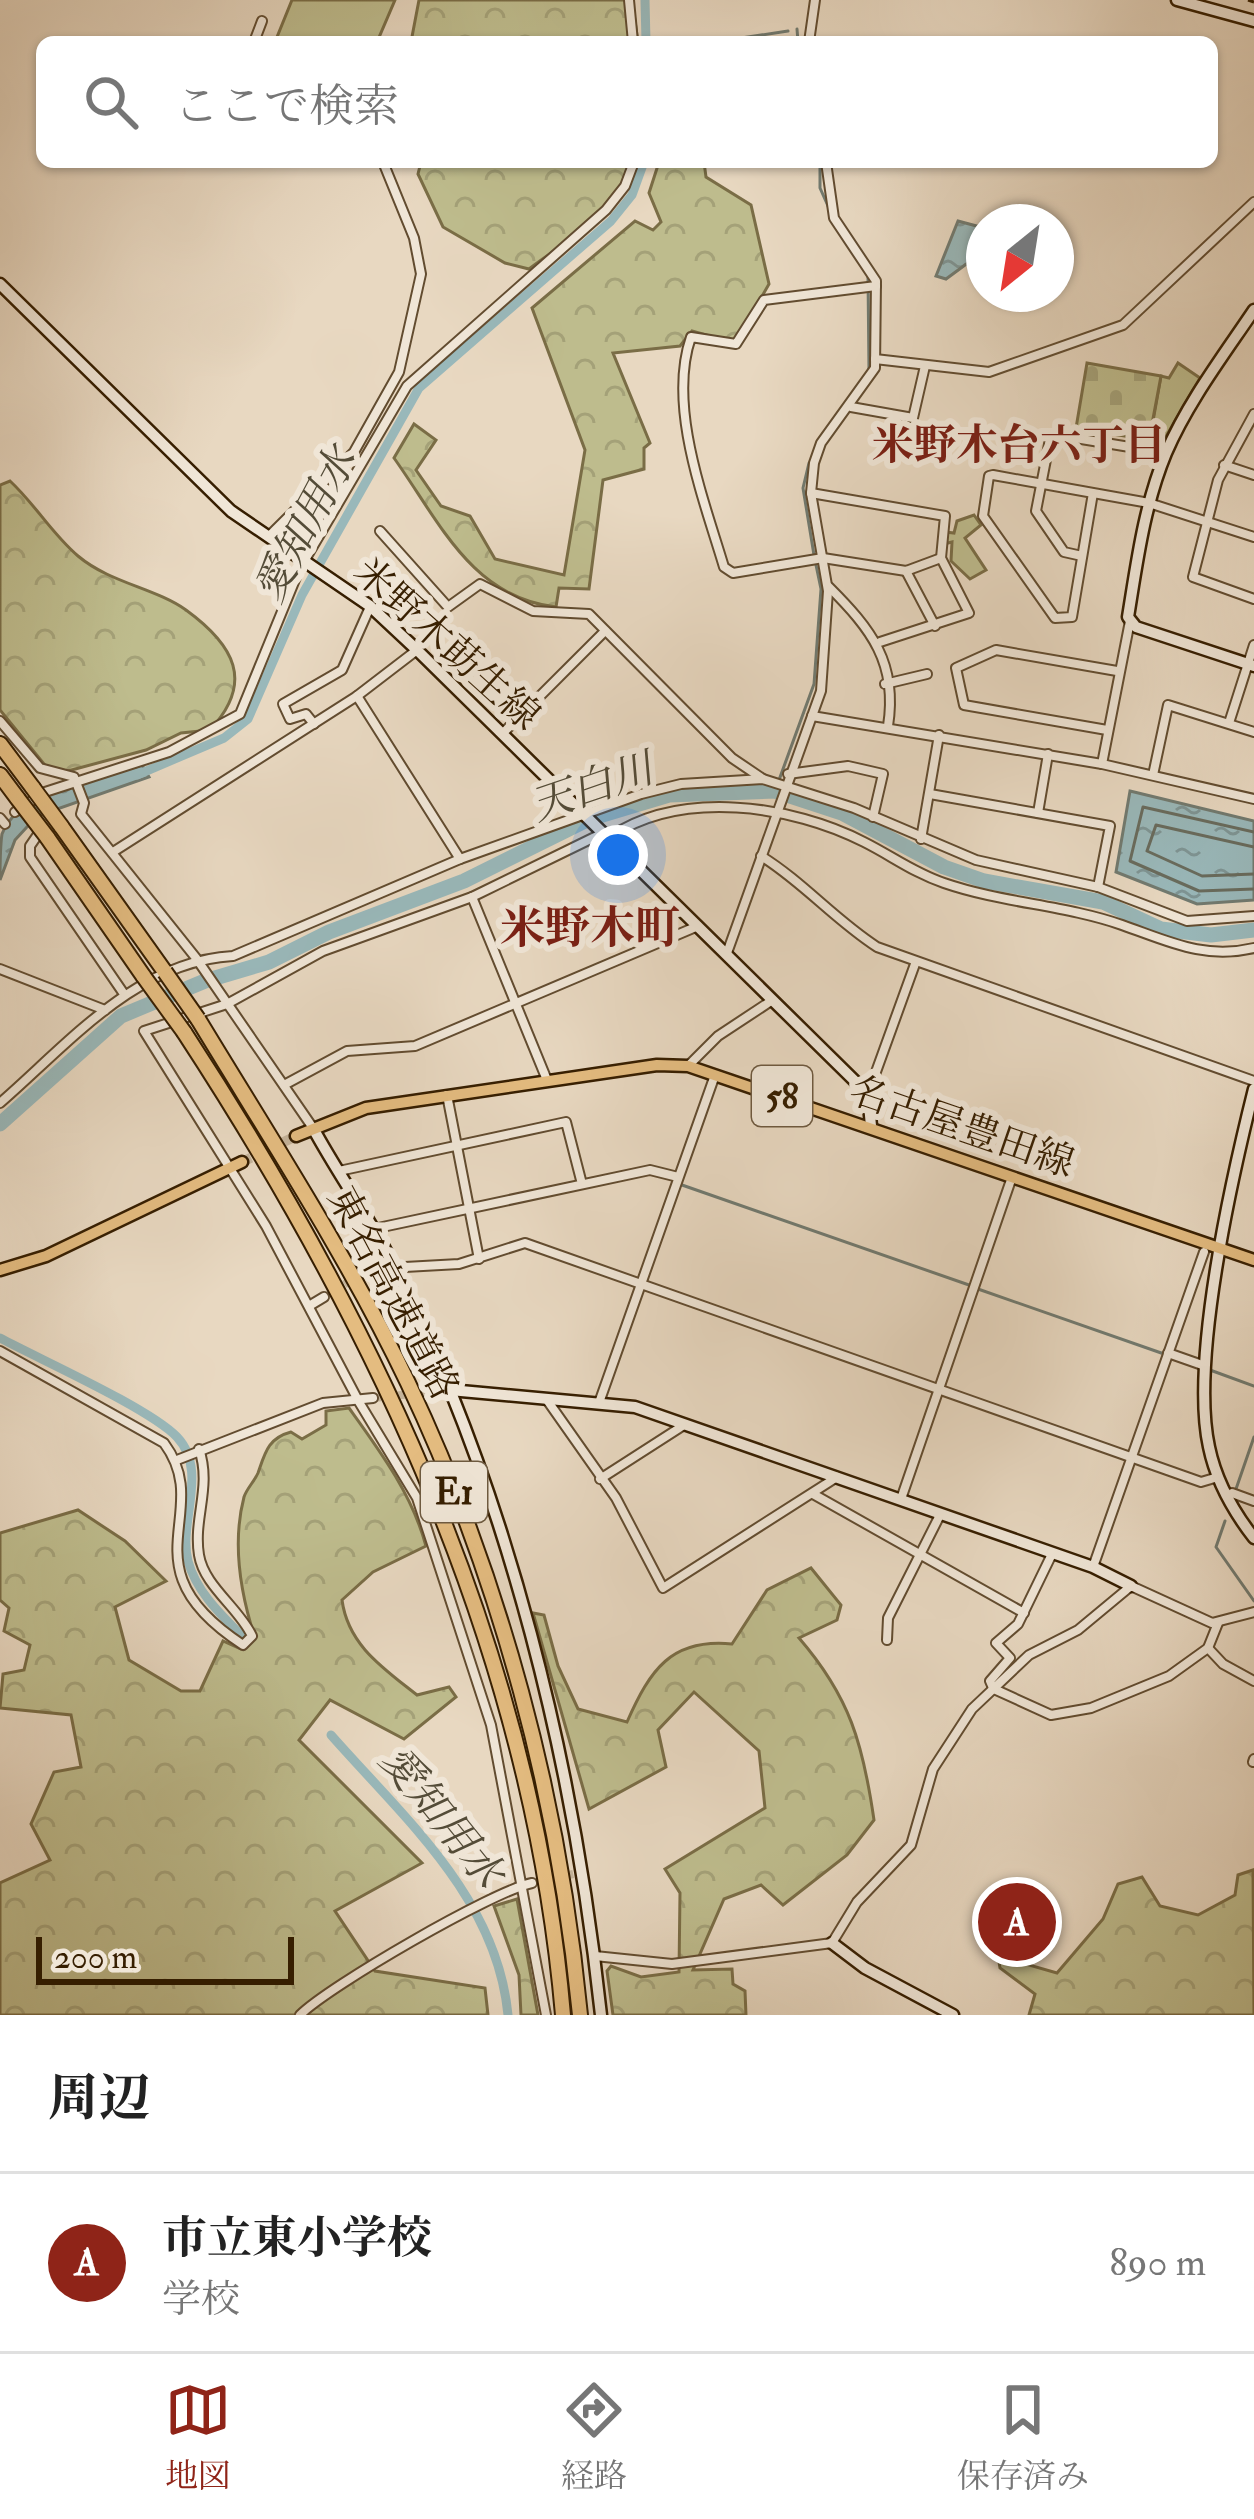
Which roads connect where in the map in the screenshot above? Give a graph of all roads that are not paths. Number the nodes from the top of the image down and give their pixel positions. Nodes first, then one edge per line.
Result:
1 (628, 0) edge
2 (815, 0) edge
3 (1177, 0) edge
4 (262, 21) dead end
5 (1254, 21) edge
6 (256, 36) edge
7 (632, 36) edge
8 (810, 36) edge
9 (385, 168) edge
10 (632, 168) edge
11 (827, 168) edge
12 (1254, 202) edge
13 (0, 284) edge
14 (876, 286) junction
15 (1252, 317) edge
16 (875, 359) junction
17 (925, 366) junction
18 (851, 407) junction
19 (1254, 414) edge
20 (1166, 453) junction
21 (1224, 466) junction
22 (1254, 476) edge
23 (1040, 484) junction
24 (811, 493) junction
25 (1093, 493) junction
26 (1149, 503) junction
27 (1204, 521) junction
28 (380, 531) dead end
29 (1254, 537) edge
30 (265, 539) junction
31 (1082, 556) junction
32 (941, 558) junction
33 (823, 559) junction
34 (304, 563) junction
35 (906, 571) junction
36 (826, 584) junction
37 (1254, 599) edge
38 (370, 606) junction
39 (1130, 621) junction
40 (935, 626) junction
41 (605, 631) junction
42 (880, 643) junction
43 (1254, 645) edge
44 (417, 650) junction
45 (1251, 665) edge
46 (1118, 671) junction
47 (928, 674) dead end
48 (885, 684) junction
49 (357, 696) junction
50 (812, 716) junction
51 (0, 721) edge
52 (314, 724) junction
53 (1229, 724) junction
54 (887, 726) junction
55 (1107, 730) junction
56 (1254, 732) edge
57 (503, 733) junction
58 (940, 735) junction
59 (0, 745) edge
60 (1048, 754) junction
61 (1102, 764) junction
62 (0, 775) edge
63 (1153, 775) junction
64 (763, 779) junction
65 (786, 779) junction
66 (76, 782) junction
67 (930, 794) junction
68 (1254, 799) edge
69 (17, 805) junction
70 (776, 812) junction
71 (1038, 813) junction
72 (81, 814) junction
73 (586, 814) junction
74 (873, 817) junction
75 (606, 833) junction
76 (921, 839) junction
77 (113, 852) junction
78 (761, 856) junction
79 (460, 859) junction
80 (1098, 887) junction
81 (472, 896) junction
82 (1254, 916) edge
83 (698, 926) junction
84 (1254, 950) edge
85 (727, 953) junction
86 (198, 962) junction
87 (915, 964) junction
88 (0, 969) edge
89 (124, 994) junction
90 (771, 1001) junction
91 (227, 1004) junction
92 (518, 1004) junction
93 (105, 1010) junction
94 (688, 1066) junction
95 (716, 1073) junction
96 (547, 1080) junction
97 (284, 1084) junction
98 (1254, 1085) edge
99 (868, 1094) junction
100 (447, 1095) junction
101 (0, 1103) edge
102 (1254, 1115) edge
103 (872, 1126) junction
104 (313, 1128) junction
105 (296, 1136) tunnel mouth
106 (455, 1145) junction
107 (242, 1162) tunnel mouth
108 (229, 1169) junction
109 (339, 1171) junction
110 (678, 1177) junction
111 (1012, 1177) junction
112 (582, 1184) junction
113 (468, 1208) junction
114 (373, 1228) junction
115 (1222, 1249) junction
116 (1204, 1252) dead end
117 (479, 1259) junction
118 (1254, 1260) edge
119 (394, 1266) junction
120 (369, 1269) tunnel mouth
121 (0, 1270) edge
122 (641, 1285) junction
123 (324, 1297) tunnel mouth
124 (309, 1306) junction
125 (0, 1351) edge
126 (1168, 1353) junction
127 (1206, 1366) junction
128 (450, 1390) junction
129 (939, 1390) junction
130 (432, 1392) tunnel mouth
131 (546, 1395) junction
132 (373, 1397) tunnel mouth
133 (600, 1400) junction
134 (359, 1402) junction
135 (686, 1424) junction
136 (199, 1449) junction
137 (1132, 1458) junction
138 (177, 1460) junction
139 (838, 1476) junction
140 (1218, 1477) junction
141 (600, 1479) junction
142 (1232, 1493) dead end
143 (813, 1494) junction
144 (901, 1499) junction
145 (1254, 1501) edge
146 (940, 1515) junction
147 (1254, 1538) edge
148 (1052, 1554) junction
149 (921, 1558) junction
150 (1093, 1567) junction
151 (1131, 1586) junction
152 (1254, 1612) edge
153 (1024, 1613) junction
154 (1218, 1623) junction
155 (887, 1640) dead end
156 (1208, 1648) junction
157 (1254, 1681) edge
158 (994, 1689) junction
159 (532, 1883) tunnel mouth
160 (520, 1885) junction
161 (832, 1943) junction
162 (595, 1956) junction
163 (300, 2015) edge
164 (546, 2015) edge
165 (563, 2015) edge
166 (580, 2015) edge
167 (602, 2015) edge
168 (953, 2015) edge

1 - 7 street
2 - 8 street
3 - 5 street
4 - 6 street
9 - 30 street
10 - 34 street
11 - 14 street
12 - 17 street
13 - 30 street, 米野木莇生線
14 - 16 street
14 - 33 street
15 - 20 street
16 - 17 street
16 - 18 street
17 - 18 street
18 - 24 street
19 - 21 street
20 - 23 street
20 - 26 street
21 - 22 street
21 - 27 street
23 - 25 street
23 - 31 street
23 - 31 street
24 - 32 street
24 - 33 street
25 - 26 street
25 - 31 street
26 - 27 street
26 - 39 street
27 - 29 street
27 - 37 street
28 - 41 street
30 - 34 street, 米野木莇生線
32 - 35 street
32 - 40 street
33 - 35 street
33 - 36 street
34 - 38 street, 米野木莇生線
34 - 66 street
35 - 40 street
36 - 42 street
36 - 50 street
38 - 44 street, 米野木莇生線
38 - 52 street
39 - 45 street
39 - 46 street
40 - 42 street
41 - 57 street
41 - 64 street
42 - 48 street
43 - 45 street
44 - 49 street
44 - 57 street, 米野木莇生線
45 - 53 street
46 - 55 street
46 - 55 street
47 - 48 street
48 - 54 street
49 - 52 street
49 - 79 street
50 - 54 street
50 - 65 street
51 - 66 street
52 - 77 street
53 - 56 street
53 - 63 street
54 - 58 street
55 - 61 street
57 - 73 street, 米野木莇生線
58 - 60 street
58 - 67 street
59 - 166 highway, 東名高速道路 / E1, bridge
60 - 61 street
60 - 71 street
61 - 63 street
62 - 69 highway, 東名高速道路 / E1
63 - 68 street
64 - 65 street
64 - 73 street
65 - 70 street
65 - 74 street
65 - 74 street
66 - 69 street
66 - 72 street
67 - 71 street
67 - 76 street
69 - 165 highway, 東名高速道路 / E1, bridge
70 - 75 street
70 - 78 street
70 - 84 street
71 - 80 street
72 - 77 street
72 - 89 street
73 - 75 street, 米野木莇生線
73 - 79 street
74 - 76 street
75 - 81 street
75 - 83 street, 米野木莇生線
76 - 80 street
77 - 86 street
78 - 85 street
78 - 87 street
79 - 86 street
80 - 82 street
81 - 91 street
81 - 92 street
83 - 85 street, 米野木莇生線
83 - 92 street
85 - 90 street, 米野木莇生線
86 - 89 street
86 - 91 street
87 - 98 street
87 - 99 street
88 - 93 street
89 - 93 street
90 - 94 street
90 - 99 street, 米野木莇生線
91 - 97 street
91 - 108 street
92 - 96 street
92 - 97 street
93 - 101 street
94 - 95 main road, 名古屋豊田線 / 58
94 - 96 main road, 名古屋豊田線 / 58
95 - 103 main road, 名古屋豊田線 / 58
95 - 110 street
96 - 100 main road, 名古屋豊田線 / 58
97 - 104 street
98 - 115 street
99 - 103 street
100 - 104 main road, 名古屋豊田線 / 58
100 - 106 street
102 - 115 street
103 - 111 main road, 名古屋豊田線 / 58
104 - 105 main road, 名古屋豊田線 / 58
104 - 109 street
106 - 109 street
106 - 112 street
106 - 113 street
107 - 108 main road
108 - 121 main road
108 - 124 street
109 - 114 street
110 - 112 street
110 - 122 street
111 - 115 main road, 名古屋豊田線 / 58
111 - 129 street
112 - 113 street
113 - 114 street
113 - 117 street
114 - 119 street
115 - 118 main road, 名古屋豊田線 / 58
115 - 127 street
116 - 126 street
117 - 119 street
117 - 122 street
119 - 120 street
119 - 128 street
122 - 129 street
122 - 133 street
123 - 124 street
124 - 134 street
125 - 138 street
126 - 127 street
126 - 137 street
127 - 140 street
128 - 130 street
128 - 131 street
128 - 162 street
129 - 137 street
129 - 144 street
131 - 133 street
131 - 141 street
132 - 134 street
133 - 135 street
134 - 136 street
134 - 160 street
135 - 139 street
135 - 141 street
136 - 138 street
136 - 138 street
137 - 140 street
137 - 150 street
139 - 143 street
139 - 144 street
140 - 147 street
141 - 143 street
142 - 145 street
143 - 149 street
144 - 146 street
146 - 148 street
146 - 149 street
148 - 150 street
148 - 153 street
149 - 153 street
149 - 155 street
150 - 151 street
151 - 154 street
151 - 158 street
152 - 154 street
153 - 158 street
154 - 156 street
156 - 157 street
156 - 158 street
158 - 161 street
159 - 160 street
160 - 163 street
160 - 164 street
161 - 162 street
161 - 168 street
162 - 167 street

